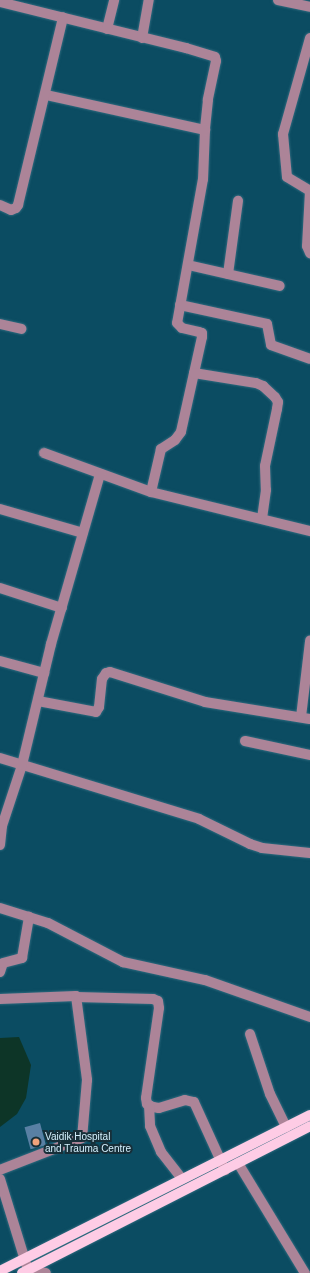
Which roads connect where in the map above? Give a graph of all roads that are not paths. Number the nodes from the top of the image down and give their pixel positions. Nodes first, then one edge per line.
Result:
1 (114, 0) edge
2 (149, 0) edge
3 (278, 0) edge
4 (0, 2) edge
5 (310, 7) edge
6 (63, 17) junction
7 (107, 29) junction
8 (142, 38) junction
9 (310, 38) edge
10 (46, 95) junction
11 (205, 130) junction
12 (238, 201) dead end
13 (0, 206) edge
14 (310, 253) edge
15 (188, 265) junction
16 (228, 274) junction
17 (280, 286) dead end
18 (180, 305) junction
19 (0, 324) edge
20 (21, 329) dead end
21 (310, 359) edge
22 (194, 372) junction
23 (44, 453) dead end
24 (100, 474) junction
25 (150, 492) junction
26 (0, 509) edge
27 (262, 519) junction
28 (310, 531) edge
29 (83, 533) junction
30 (0, 588) edge
31 (62, 608) junction
32 (310, 641) edge
33 (0, 661) edge
34 (44, 673) junction
35 (38, 701) junction
36 (305, 718) edge
37 (246, 741) dead end
38 (310, 755) edge
39 (0, 758) edge
40 (22, 765) junction
41 (0, 845) edge
42 (310, 853) edge
43 (0, 908) edge
44 (29, 917) junction
45 (0, 972) edge
46 (76, 997) junction
47 (0, 999) edge
48 (310, 1017) edge
49 (250, 1034) dead end
50 (149, 1105) junction
51 (310, 1115) edge
52 (310, 1126) edge
53 (286, 1127) junction
54 (220, 1159) junction
55 (238, 1163) junction
56 (0, 1170) edge
57 (225, 1170) junction
58 (0, 1179) edge
59 (182, 1179) junction
60 (24, 1258) junction
61 (0, 1271) edge
62 (25, 1272) edge
63 (46, 1273) edge
64 (305, 1273) edge

1 - 7 street
2 - 8 street
3 - 5 street
4 - 6 street
6 - 7 street
6 - 10 street
7 - 8 street
8 - 11 street
9 - 14 street
10 - 11 street
10 - 13 street
11 - 15 street
12 - 16 street
15 - 16 street
15 - 18 street
16 - 17 street
18 - 21 street
18 - 22 street
19 - 20 street
22 - 25 street
22 - 27 street
23 - 24 street
24 - 25 street
24 - 29 street
25 - 27 street
26 - 29 street
27 - 28 street
29 - 31 street
30 - 31 street
31 - 34 street
32 - 36 street
33 - 34 street
34 - 35 street
35 - 36 street
35 - 40 street
37 - 38 street
39 - 40 street
40 - 41 street
40 - 42 street
43 - 44 street
44 - 45 street
44 - 48 street
46 - 47 street
46 - 50 street
46 - 56 street
49 - 53 street
50 - 54 street
50 - 59 street
51 - 53 main road
52 - 55 main road
53 - 54 main road
54 - 57 street
54 - 59 main road
55 - 57 main road
55 - 64 street
57 - 62 main road
58 - 60 street
59 - 60 main road
60 - 61 main road
60 - 62 street
62 - 63 street

